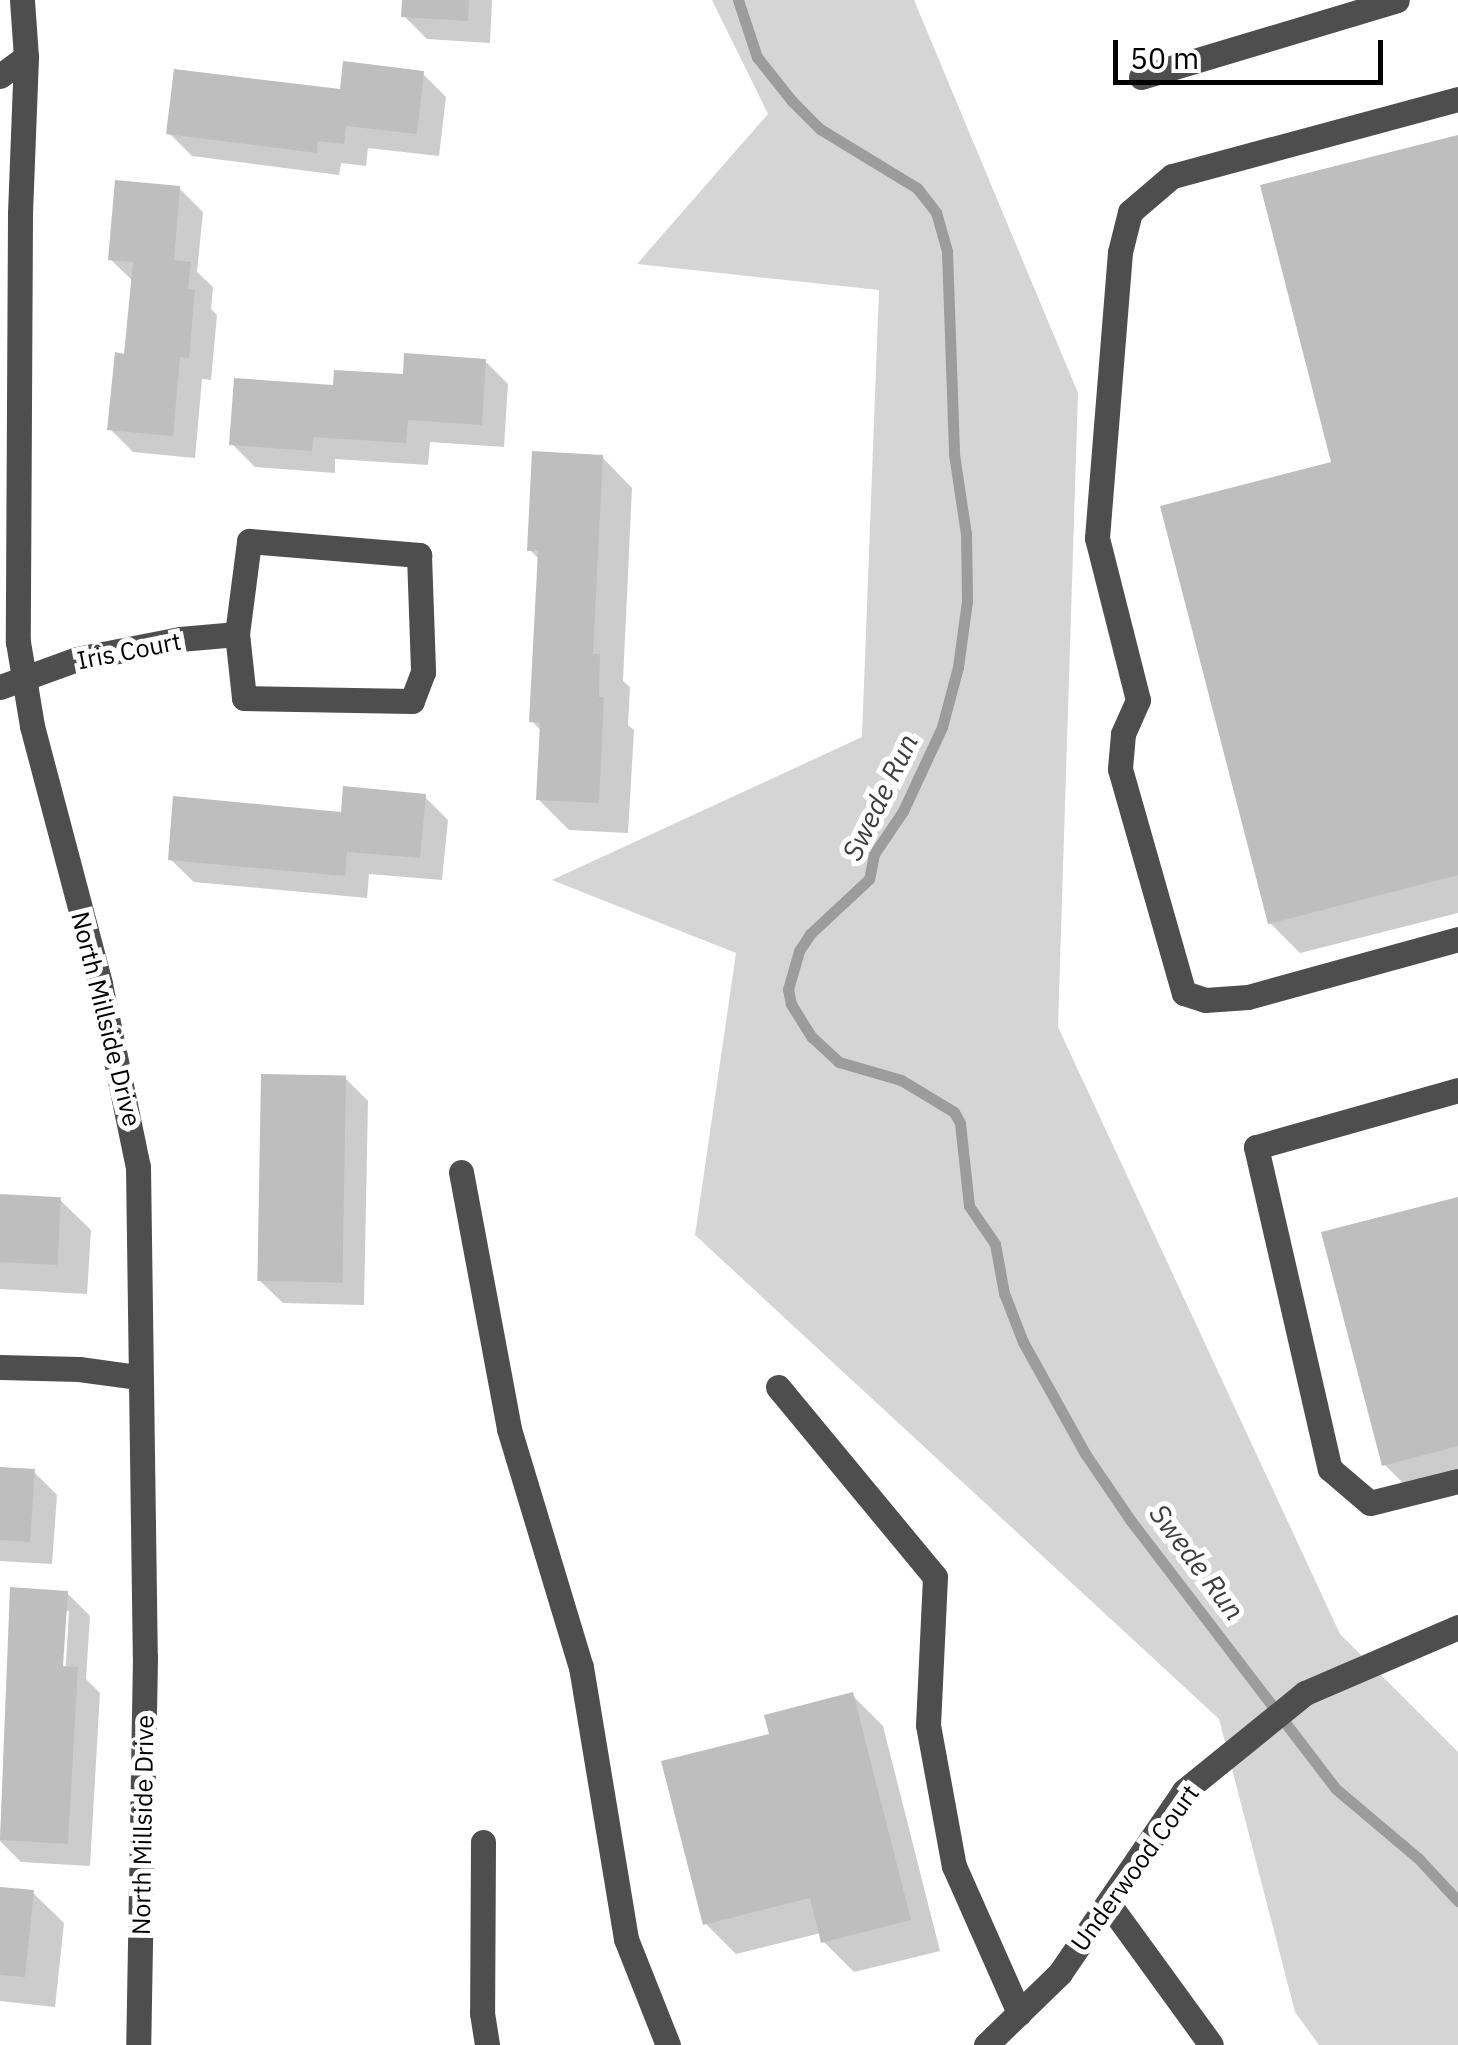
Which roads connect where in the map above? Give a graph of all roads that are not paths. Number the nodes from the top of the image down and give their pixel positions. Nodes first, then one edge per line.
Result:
1 (22, 0) edge
2 (1396, 0) edge
3 (26, 58) junction
4 (0, 76) edge
5 (1141, 78) dead end
6 (1458, 99) edge
7 (238, 634) junction
8 (11, 683) edge
9 (1458, 939) edge
10 (1458, 1090) edge
11 (461, 1172) dead end
12 (0, 1367) edge
13 (138, 1378) junction
14 (778, 1387) dead end
15 (1458, 1481) edge
16 (1458, 1627) edge
17 (483, 1842) dead end
18 (1108, 1902) junction
19 (1019, 2013) junction
20 (138, 2045) edge
21 (486, 2045) edge
22 (668, 2045) edge
23 (986, 2045) edge
24 (1211, 2045) edge

1 - 3 street, North Millside Drive
2 - 5 street
3 - 4 street
3 - 8 street, North Millside Drive
6 - 9 street
7 - 7 street
7 - 8 street, Iris Court
8 - 13 street, North Millside Drive
10 - 15 street
11 - 22 street
12 - 13 street
13 - 20 street, North Millside Drive
14 - 19 street
16 - 18 street, Underwood Court
17 - 21 street
18 - 19 street, Underwood Court
18 - 24 street
19 - 23 street, Underwood Court

